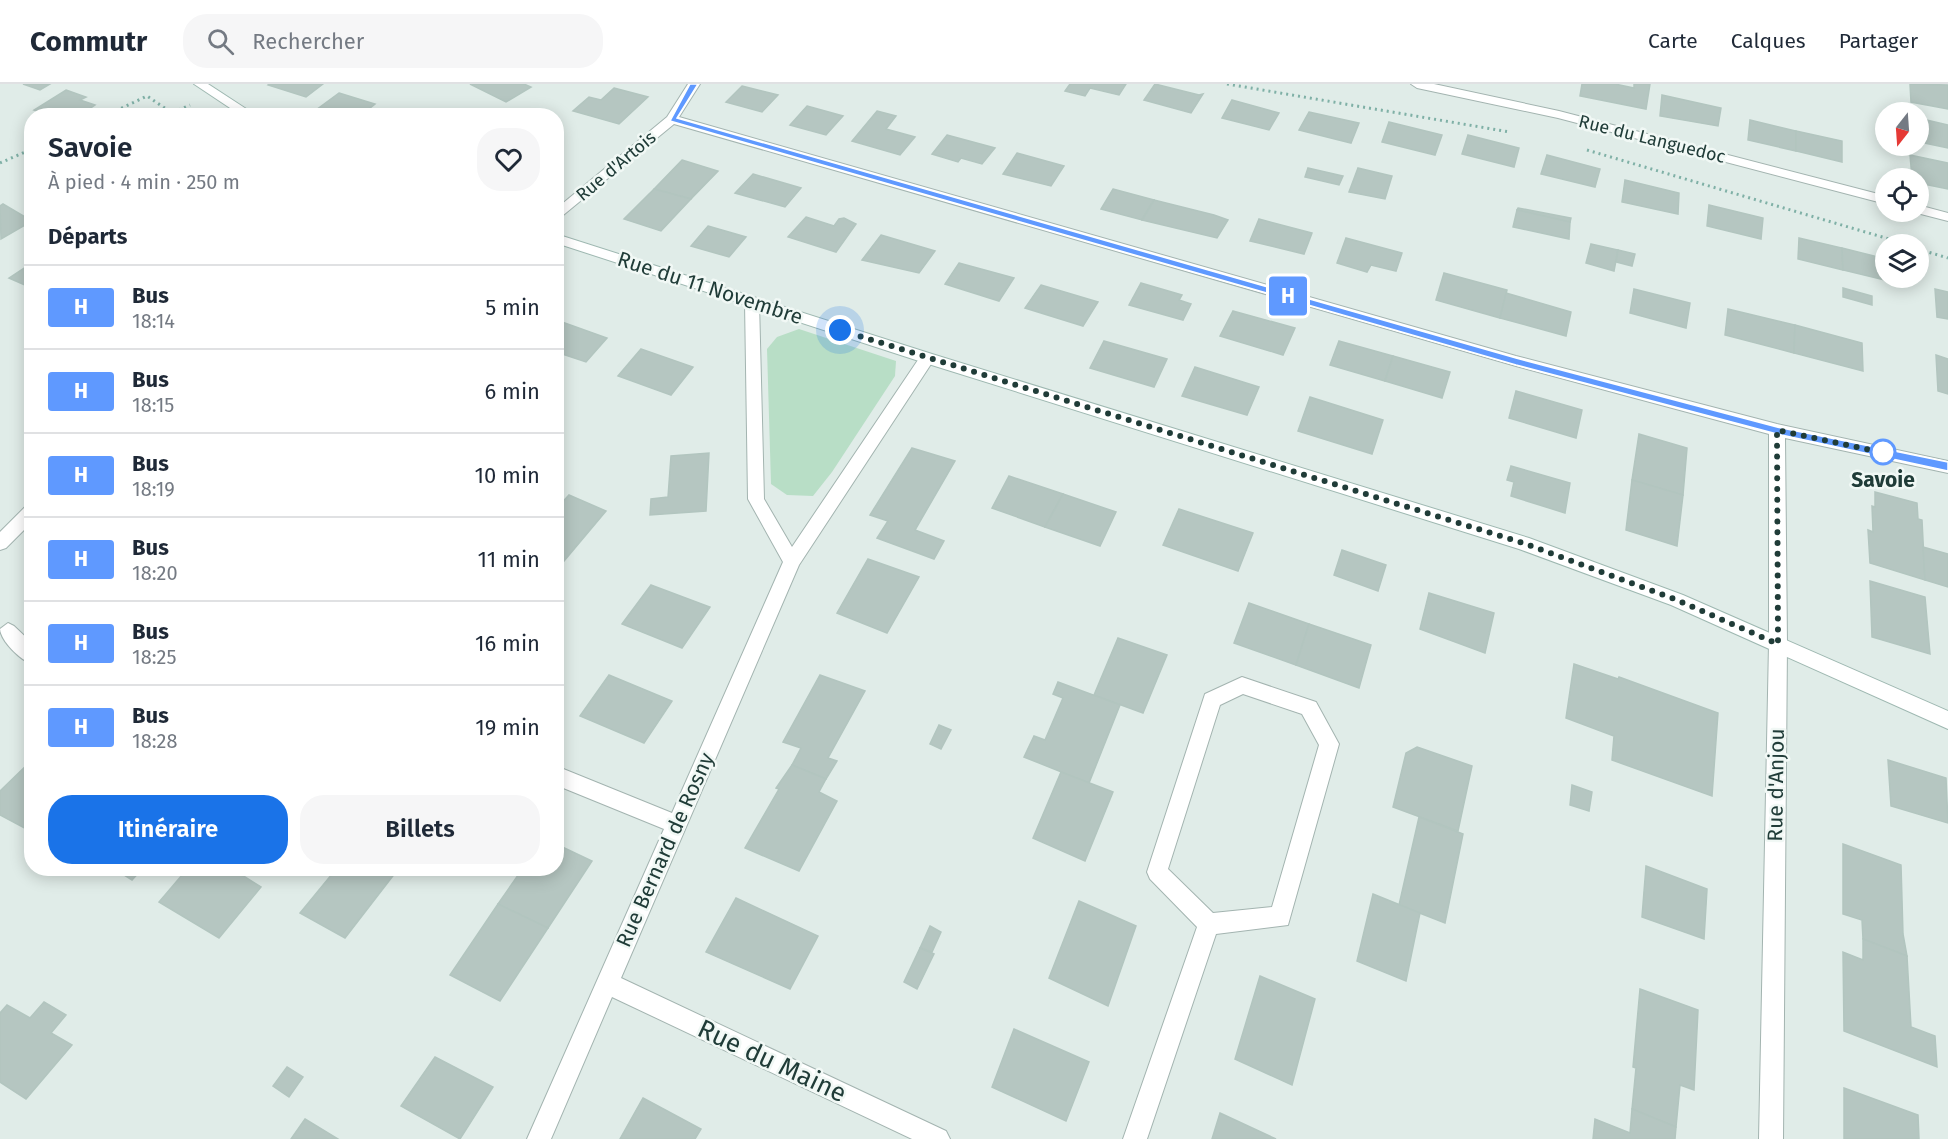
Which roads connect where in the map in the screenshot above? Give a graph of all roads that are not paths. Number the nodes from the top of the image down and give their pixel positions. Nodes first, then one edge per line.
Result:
1 (200, 84) edge
2 (694, 84) edge
3 (1417, 84) edge
4 (238, 108) edge
5 (672, 119) junction
6 (1875, 197) edge
7 (564, 210) edge
8 (1929, 212) edge
9 (1948, 217) edge
10 (564, 241) edge
11 (752, 302) junction
12 (927, 358) junction
13 (1777, 430) junction
14 (1948, 466) edge
15 (24, 519) edge
16 (0, 543) edge
17 (792, 562) junction
18 (4, 630) edge
19 (24, 634) edge
20 (1778, 644) junction
21 (24, 649) edge
22 (1948, 720) edge
23 (564, 778) edge
24 (675, 824) junction
25 (1209, 924) junction
26 (607, 983) junction
27 (539, 1139) edge
28 (938, 1139) edge
29 (1135, 1139) edge
30 (1771, 1139) edge

1 - 4 street
2 - 5 street, Rue d'Artois
3 - 6 street, Rue du Languedoc
5 - 7 street, Rue d'Artois
5 - 13 street
8 - 9 street
10 - 11 street, Rue du 11 Novembre
11 - 12 street, Rue du 11 Novembre
11 - 17 street
12 - 17 street, Rue Bernard de Rosny
12 - 20 street, Rue du 11 Novembre
13 - 14 street
13 - 20 street, Rue d'Anjou
15 - 16 street
17 - 24 street, Rue Bernard de Rosny
18 - 19 street
18 - 21 street
20 - 22 street, Rue du 11 Novembre
20 - 30 street, Rue d'Anjou
23 - 24 street
24 - 26 street, Rue Bernard de Rosny
25 - 25 street
25 - 29 street
26 - 27 street, Rue Bernard de Rosny
26 - 28 street, Rue du Maine

